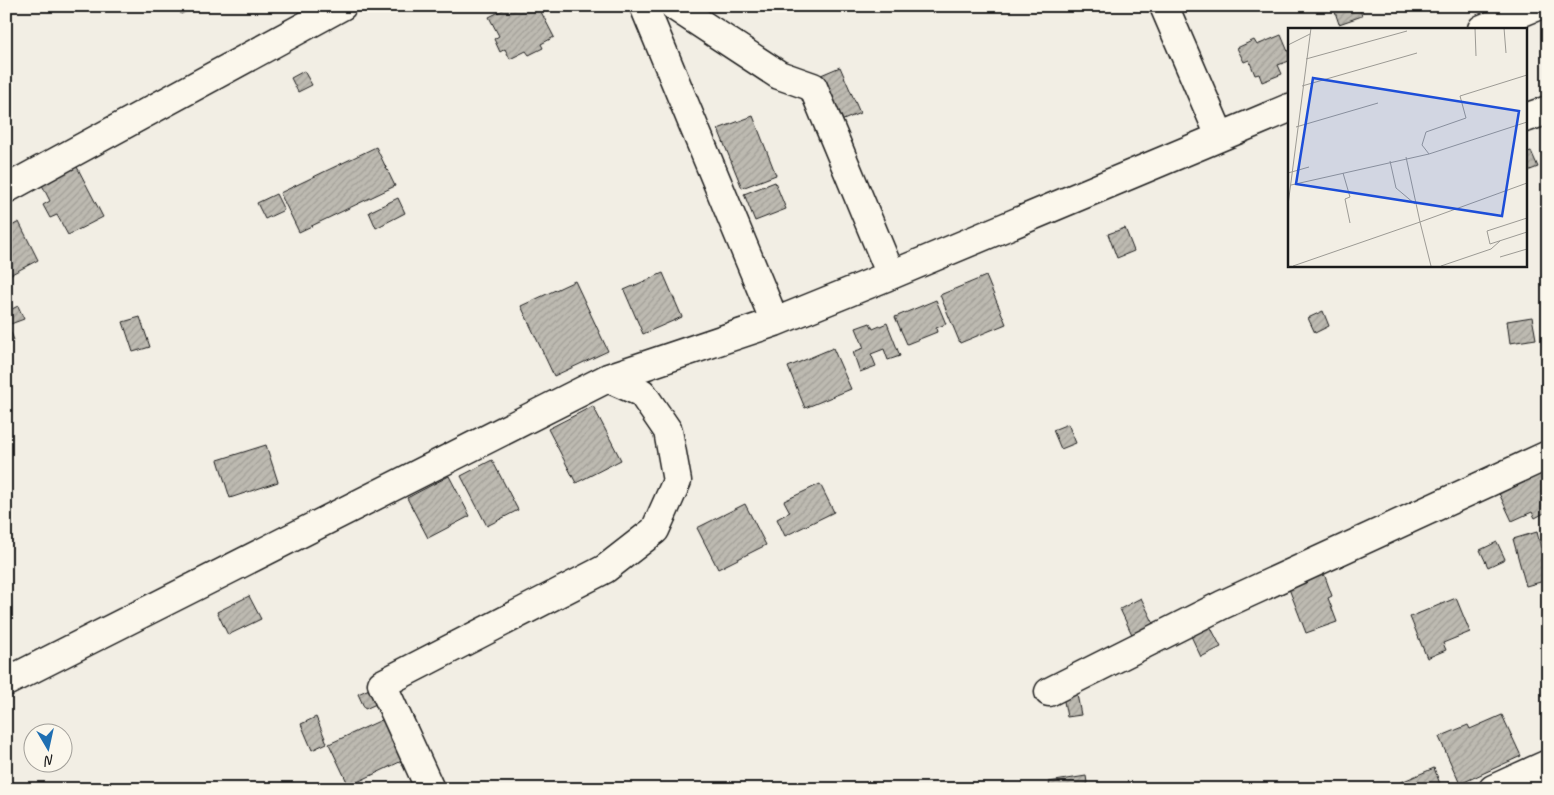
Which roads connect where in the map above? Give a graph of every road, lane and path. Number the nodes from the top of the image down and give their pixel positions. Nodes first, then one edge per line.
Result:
1 (342, 6) edge
2 (644, 6) edge
3 (674, 6) edge
4 (1164, 6) edge
5 (1537, 6) edge
6 (1484, 28) edge
7 (1288, 108) edge
8 (1548, 110) edge
9 (1526, 118) edge
10 (1220, 136) junction
11 (6, 189) edge
12 (890, 275) junction
13 (775, 322) junction
14 (608, 378) junction
15 (1548, 455) edge
16 (6, 682) edge
17 (1049, 692) dead end
18 (1548, 764) edge
19 (430, 789) edge
20 (1494, 789) edge

1 - 11 lane
2 - 13 lane
3 - 12 lane
4 - 10 lane
5 - 6 lane
7 - 10 lane
8 - 9 lane
10 - 12 lane
12 - 13 lane
13 - 14 lane
14 - 16 lane
14 - 19 lane
15 - 17 lane
18 - 20 lane

